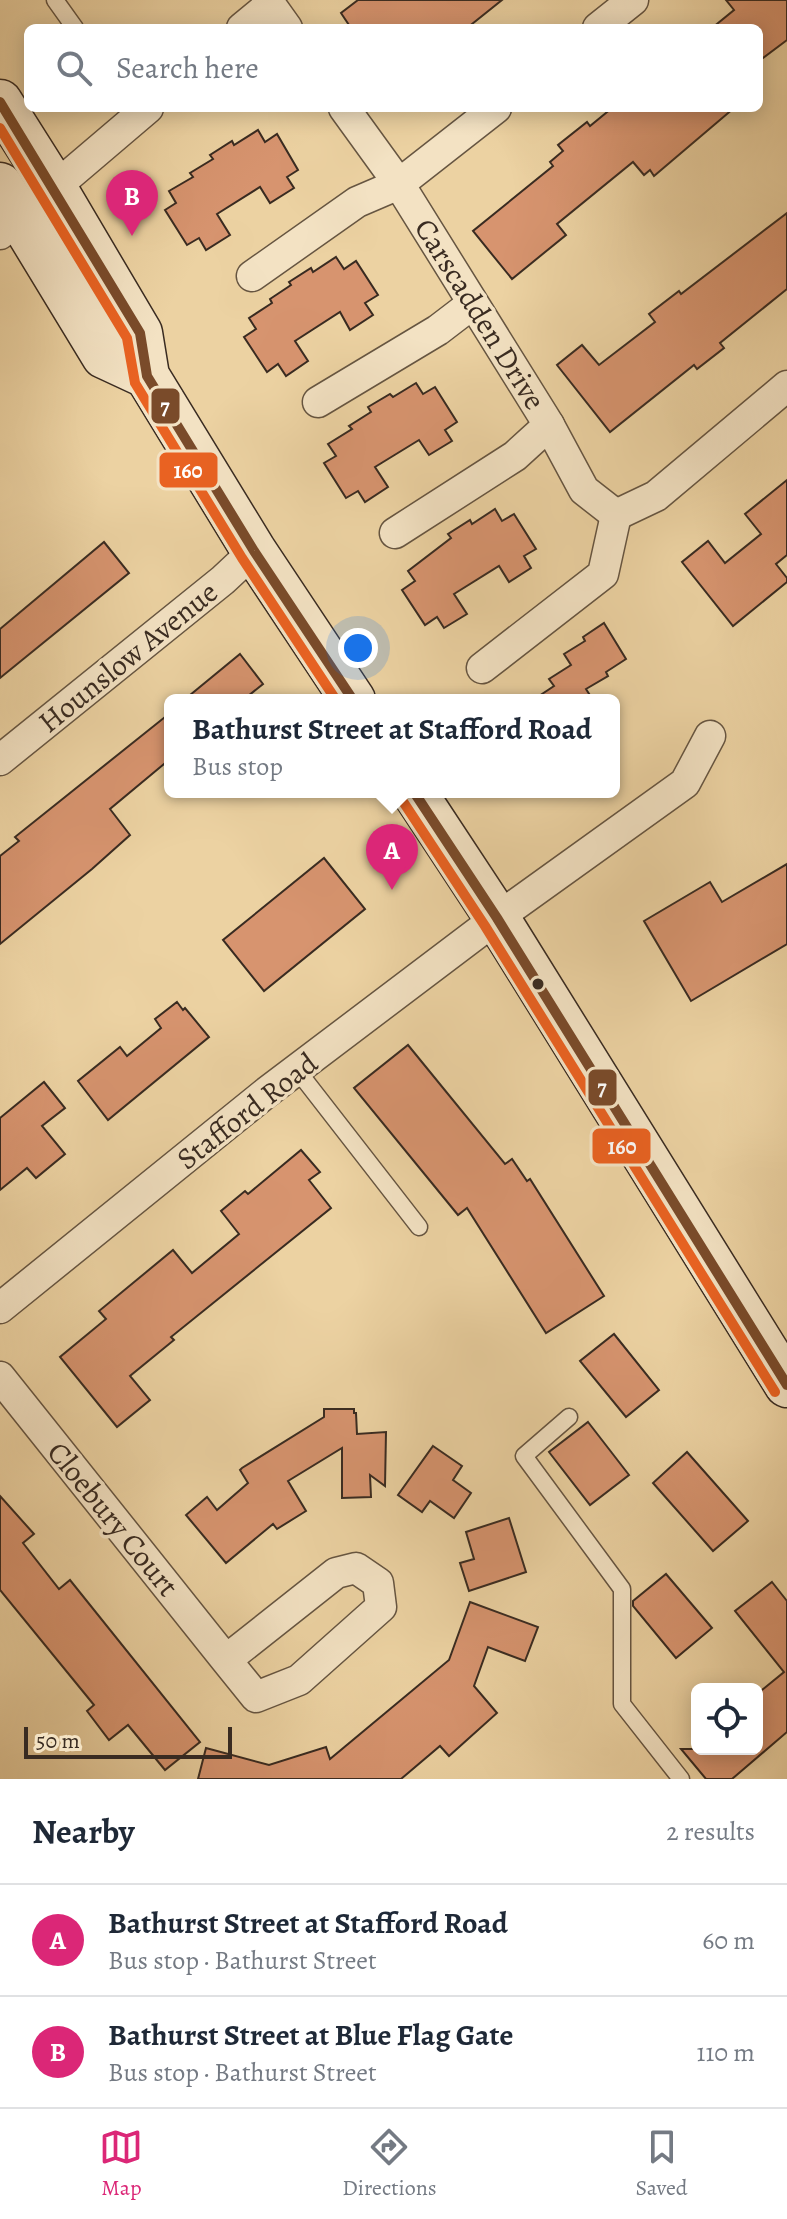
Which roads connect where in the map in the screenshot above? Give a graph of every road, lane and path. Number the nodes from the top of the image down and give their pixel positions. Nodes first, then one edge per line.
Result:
1 (55, 0) edge
2 (633, 0) edge
3 (274, 11) edge
4 (72, 24) edge
5 (250, 24) edge
6 (603, 24) edge
7 (0, 102) edge
8 (138, 112) edge
9 (347, 112) edge
10 (491, 112) edge
11 (399, 184) junction
12 (55, 189) junction
13 (7, 212) edge
14 (252, 276) dead end
15 (472, 304) junction
16 (147, 376) junction
17 (787, 386) edge
18 (318, 402) dead end
19 (549, 425) junction
20 (616, 515) junction
21 (395, 533) dead end
22 (254, 551) junction
23 (482, 668) dead end
24 (349, 694) edge
25 (710, 736) dead end
26 (0, 760) edge
27 (418, 798) edge
28 (497, 918) junction
29 (297, 1070) junction
30 (419, 1227) dead end
31 (0, 1308) edge
32 (0, 1377) edge
33 (787, 1385) edge
34 (569, 1417) dead end
35 (226, 1660) junction
36 (681, 1779) edge

1 - 4 lane
2 - 6 street
3 - 5 street
7 - 12 main road
8 - 12 street
9 - 11 street, Carscadden Drive
10 - 11 street
11 - 14 street
11 - 15 street, Carscadden Drive
12 - 13 street
12 - 16 main road
13 - 16 main road
15 - 18 street
15 - 19 street, Carscadden Drive
16 - 22 main road
17 - 20 street
19 - 20 street, Carscadden Drive
19 - 21 street
20 - 23 street
22 - 24 main road
22 - 26 street, Hounslow Avenue
25 - 28 street, Stafford Road
27 - 28 main road
28 - 29 street, Stafford Road
28 - 33 main road
29 - 30 lane
29 - 31 street, Stafford Road
32 - 35 street, Cloebury Court
34 - 36 lane
35 - 35 street, Cloebury Court

